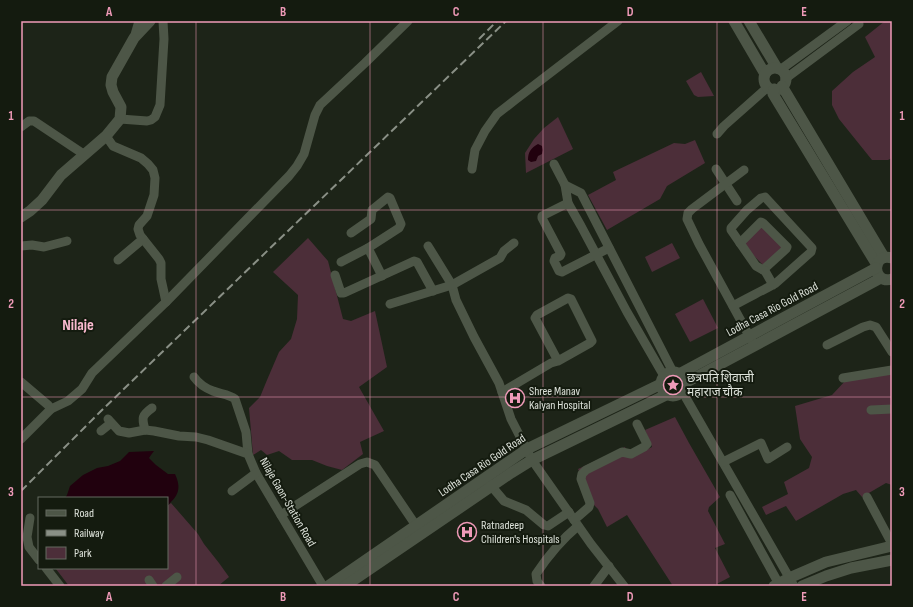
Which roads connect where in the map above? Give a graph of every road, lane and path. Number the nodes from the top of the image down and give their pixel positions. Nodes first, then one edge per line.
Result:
1 (139, 21) edge
2 (150, 21) edge
3 (163, 21) edge
4 (618, 21) edge
5 (734, 21) edge
6 (749, 21) edge
7 (847, 21) edge
8 (858, 21) edge
9 (405, 24) edge
10 (134, 38) junction
11 (778, 80) junction
12 (120, 119) junction
13 (21, 128) edge
14 (717, 134) dead end
15 (106, 136) junction
16 (85, 155) junction
17 (554, 164) dead end
18 (472, 169) dead end
19 (716, 169) dead end
20 (744, 170) dead end
21 (725, 184) junction
22 (565, 185) junction
23 (737, 201) dead end
24 (568, 203) junction
25 (21, 217) edge
26 (594, 219) junction
27 (581, 226) junction
28 (350, 233) dead end
29 (143, 239) junction
30 (67, 241) dead end
31 (514, 243) dead end
32 (740, 244) junction
33 (21, 246) edge
34 (428, 246) dead end
35 (368, 248) junction
36 (609, 248) junction
37 (596, 254) junction
38 (118, 260) dead end
39 (342, 262) dead end
40 (763, 270) junction
41 (885, 271) edge
42 (335, 275) dead end
43 (382, 276) junction
44 (452, 285) junction
45 (773, 285) junction
46 (433, 291) junction
47 (166, 302) junction
48 (390, 304) dead end
49 (733, 306) junction
50 (639, 307) junction
51 (627, 312) junction
52 (752, 341) junction
53 (827, 345) dead end
54 (892, 352) edge
55 (558, 362) junction
56 (892, 370) edge
57 (194, 377) dead end
58 (843, 378) dead end
59 (674, 380) junction
60 (21, 382) edge
61 (502, 392) junction
62 (152, 408) dead end
63 (51, 409) junction
64 (892, 409) edge
65 (871, 410) dead end
66 (637, 424) dead end
67 (145, 430) junction
68 (102, 432) dead end
69 (21, 439) edge
70 (787, 447) dead end
71 (527, 448) junction
72 (248, 454) junction
73 (532, 460) junction
74 (723, 462) junction
75 (256, 473) junction
76 (488, 482) junction
77 (232, 491) dead end
78 (730, 495) dead end
79 (867, 497) dead end
80 (281, 515) junction
81 (30, 518) dead end
82 (574, 519) junction
83 (418, 530) junction
84 (892, 545) edge
85 (38, 559) edge
86 (892, 560) edge
87 (608, 566) junction
88 (47, 569) edge
89 (177, 577) dead end
90 (791, 582) edge
91 (778, 585) edge
92 (60, 586) edge
93 (166, 586) edge
94 (323, 586) edge
95 (328, 586) edge
96 (345, 586) edge
97 (541, 586) edge
98 (594, 586) edge
99 (624, 586) edge
100 (802, 586) edge

1 - 10 street
2 - 10 street
3 - 12 street
4 - 18 street
5 - 11 street
6 - 11 street
7 - 11 street
8 - 11 street
9 - 47 street
10 - 12 street
11 - 14 street
11 - 41 street
12 - 15 street
13 - 16 street
15 - 16 street
15 - 29 street
16 - 25 street
17 - 22 street
19 - 21 street
20 - 21 street
21 - 23 street
21 - 49 street
22 - 24 street
22 - 26 street
24 - 27 street
24 - 37 street
26 - 27 street
26 - 36 street
27 - 37 street
28 - 35 street
29 - 38 street
29 - 47 street
30 - 33 street
31 - 44 street
32 - 40 street
32 - 40 street
32 - 45 street
34 - 44 street
35 - 39 street
35 - 43 street
36 - 37 street
36 - 50 street
37 - 51 street
40 - 45 street
41 - 52 street, Lodha Casa Rio Gold Road
42 - 43 street
43 - 46 street
44 - 46 street
44 - 61 street
45 - 49 street
46 - 48 street
47 - 63 street
49 - 52 street
50 - 51 street
50 - 59 street
51 - 59 street
52 - 59 street, Lodha Casa Rio Gold Road
53 - 54 street
55 - 55 street
55 - 61 street
56 - 58 street
57 - 72 street
59 - 71 street, Lodha Casa Rio Gold Road
59 - 73 street, Lodha Casa Rio Gold Road
59 - 74 street
60 - 63 street
61 - 71 street
62 - 67 street
63 - 69 street
64 - 65 street
66 - 82 street
67 - 68 street, Nilaje Gaon-Station Road
67 - 72 street, Nilaje Gaon-Station Road
70 - 74 street
71 - 73 street
71 - 76 street, Lodha Casa Rio Gold Road
72 - 75 street, Nilaje Gaon-Station Road
73 - 76 street, Lodha Casa Rio Gold Road
73 - 82 street
74 - 90 street
75 - 77 street
75 - 80 street, Nilaje Gaon-Station Road
76 - 82 street
76 - 83 street, Lodha Casa Rio Gold Road
78 - 91 street
79 - 84 street
80 - 83 street
80 - 94 street, Nilaje Gaon-Station Road
81 - 85 street
82 - 87 street
82 - 97 street
83 - 95 street, Lodha Casa Rio Gold Road
83 - 96 street, Lodha Casa Rio Gold Road
84 - 90 street
86 - 100 street
87 - 98 street
87 - 99 street
88 - 92 street
89 - 93 street
90 - 91 street

